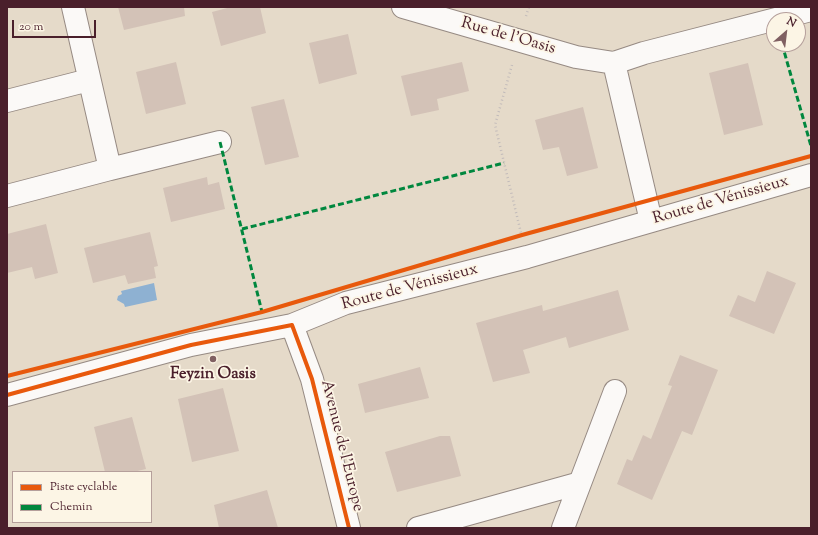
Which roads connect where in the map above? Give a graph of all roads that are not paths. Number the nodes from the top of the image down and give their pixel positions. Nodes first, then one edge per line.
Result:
1 (73, 7) edge
2 (403, 7) edge
3 (811, 10) edge
4 (614, 63) junction
5 (89, 80) junction
6 (7, 101) edge
7 (220, 142) dead end
8 (110, 169) junction
9 (811, 175) edge
10 (7, 196) edge
11 (651, 221) junction
12 (292, 325) junction
13 (615, 391) dead end
14 (7, 395) edge
15 (580, 483) junction
16 (349, 528) edge
17 (418, 528) edge
18 (562, 528) edge

1 - 5 street
2 - 4 street, Rue de l'Oasis
3 - 4 street, Rue de l'Oasis
4 - 11 street
5 - 6 street
5 - 8 street
7 - 8 street
8 - 10 street
9 - 11 street, Route de Vénissieux
11 - 12 street, Route de Vénissieux
12 - 14 street, Route de Vénissieux
12 - 16 street, Avenue de l'Europe
13 - 15 street
15 - 17 street
15 - 18 street

